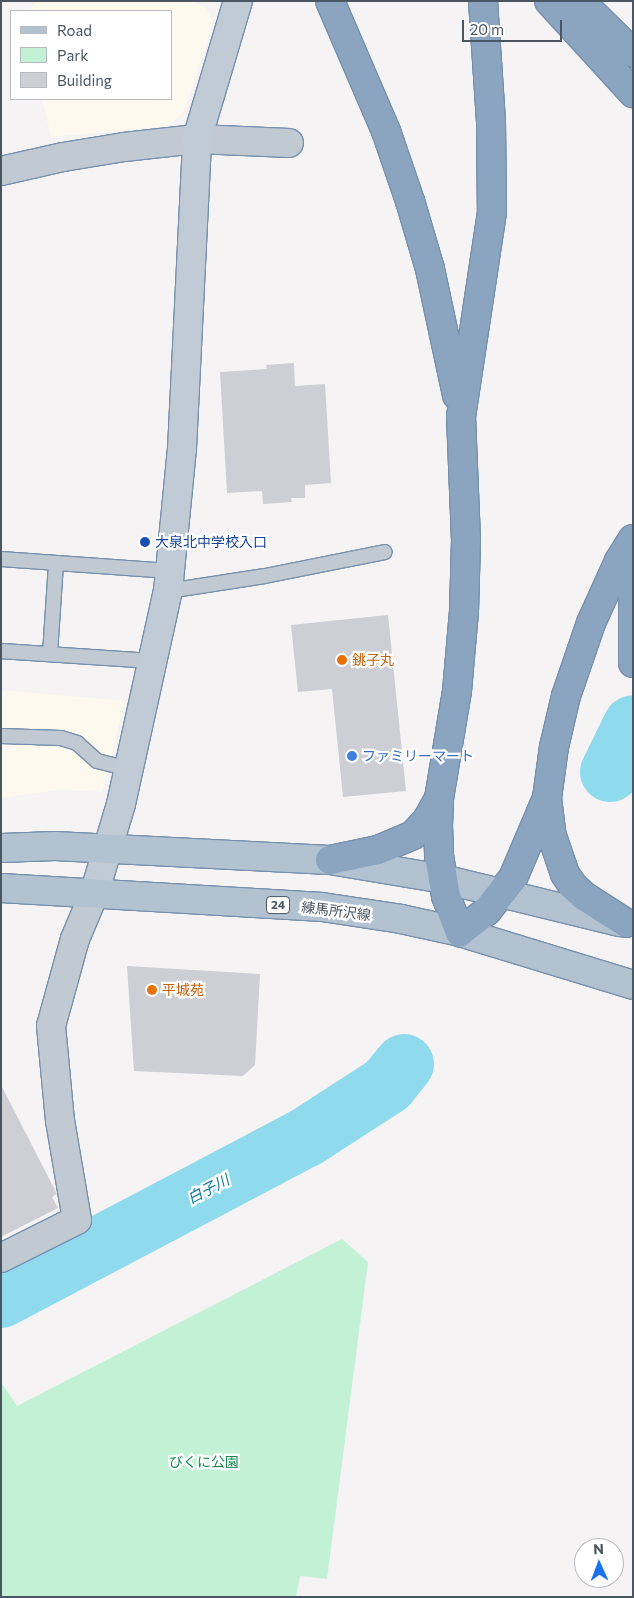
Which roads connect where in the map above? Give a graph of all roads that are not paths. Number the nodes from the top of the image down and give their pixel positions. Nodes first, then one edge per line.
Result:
1 (330, 1) edge
2 (483, 1) edge
3 (549, 1) edge
4 (580, 1) edge
5 (232, 4) edge
6 (633, 53) edge
7 (633, 93) edge
8 (197, 139) junction
9 (289, 144) dead end
10 (1, 171) edge
11 (461, 416) junction
12 (633, 539) edge
13 (385, 552) dead end
14 (1, 559) edge
15 (56, 563) junction
16 (633, 578) edge
17 (169, 581) junction
18 (1, 651) edge
19 (50, 654) junction
20 (153, 661) junction
21 (633, 663) edge
22 (1, 736) edge
23 (129, 769) junction
24 (438, 798) junction
25 (547, 798) junction
26 (1, 848) edge
27 (108, 849) junction
28 (330, 860) junction
29 (443, 879) junction
30 (1, 888) edge
31 (503, 893) junction
32 (94, 894) junction
33 (630, 924) edge
34 (460, 932) junction
35 (633, 985) edge
36 (1, 1258) edge

1 - 11 highway
2 - 11 highway
3 - 7 highway
4 - 6 highway
5 - 8 street
8 - 9 street
8 - 10 street
8 - 17 street
11 - 24 highway
12 - 25 highway
13 - 17 lane
14 - 15 lane
15 - 17 lane
15 - 19 lane
16 - 21 highway
17 - 20 street
18 - 19 lane
19 - 20 lane
20 - 23 street
22 - 23 lane
23 - 27 street
24 - 28 highway
24 - 29 highway
25 - 31 highway
25 - 33 highway
26 - 27 main road
27 - 28 main road
27 - 32 street
28 - 29 main road
29 - 31 main road
29 - 34 highway
30 - 32 main road, 練馬所沢線 / 24
31 - 33 main road
31 - 34 highway
32 - 34 main road, 練馬所沢線 / 24
32 - 36 street
34 - 35 main road, 練馬所沢線 / 24

